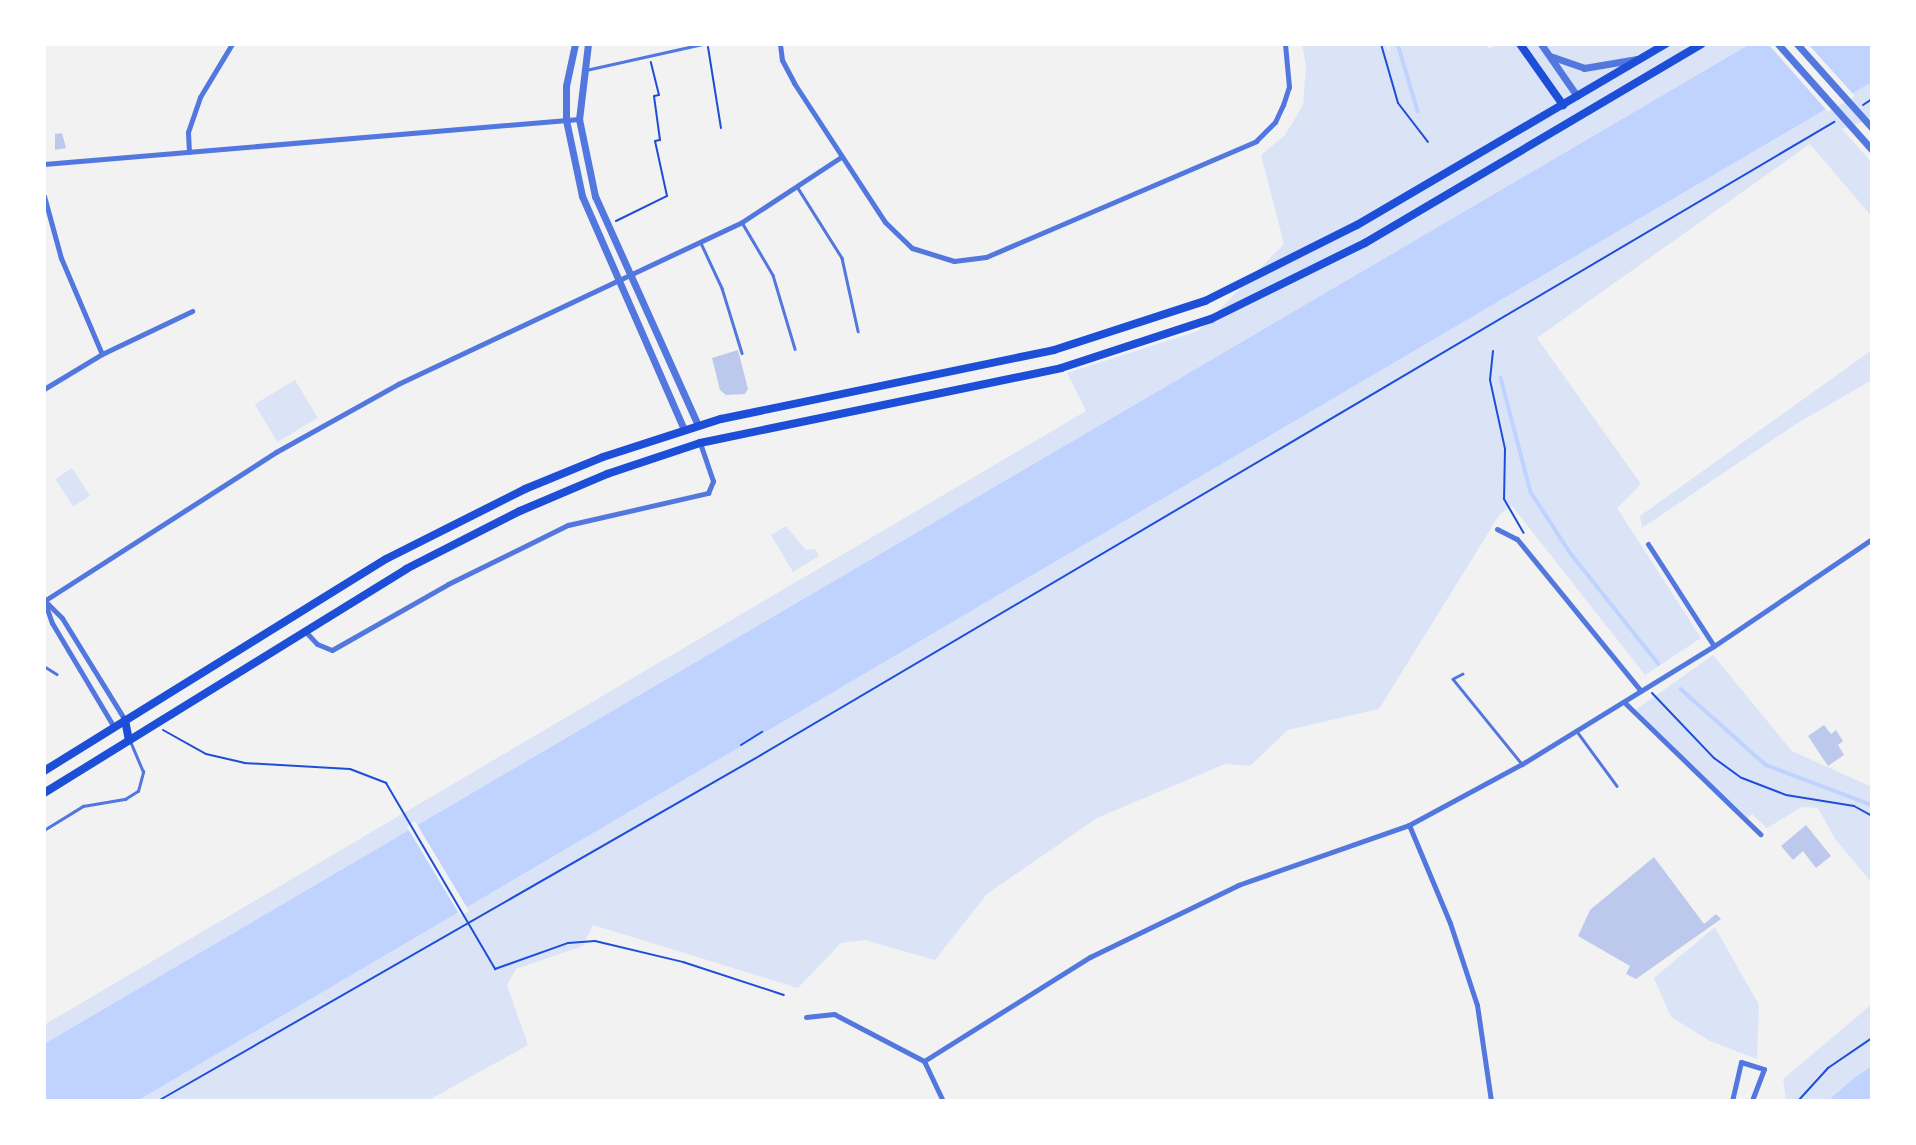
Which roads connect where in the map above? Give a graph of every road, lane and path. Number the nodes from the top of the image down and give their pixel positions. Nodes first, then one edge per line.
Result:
1 (232, 44) edge
2 (575, 44) edge
3 (588, 44) edge
4 (705, 44) edge
5 (779, 44) edge
6 (1285, 44) edge
7 (1381, 44) edge
8 (1520, 44) edge
9 (1541, 44) edge
10 (1666, 44) edge
11 (1702, 44) edge
12 (1778, 44) edge
13 (1797, 44) edge
14 (650, 56) junction
15 (1550, 56) junction
16 (1642, 58) junction
17 (582, 71) junction
18 (1577, 96) junction
19 (1563, 104) junction
20 (1574, 107) junction
21 (1586, 110) junction
22 (579, 119) junction
23 (1571, 119) junction
24 (566, 120) junction
25 (1871, 127) edge
26 (721, 128) dead end
27 (1814, 134) dead end
28 (1428, 142) dead end
29 (1872, 150) edge
30 (189, 152) junction
31 (841, 157) junction
32 (44, 164) edge
33 (798, 188) junction
34 (44, 196) edge
35 (742, 222) junction
36 (606, 226) junction
37 (701, 243) junction
38 (629, 276) junction
39 (617, 281) junction
40 (192, 311) dead end
41 (858, 331) dead end
42 (795, 349) dead end
43 (1493, 351) dead end
44 (742, 353) dead end
45 (102, 354) junction
46 (44, 389) edge
47 (698, 425) junction
48 (684, 430) junction
49 (700, 443) junction
50 (1497, 529) dead end
51 (1528, 538) dead end
52 (1872, 540) edge
53 (1648, 544) dead end
54 (44, 601) edge
55 (304, 631) junction
56 (1714, 646) junction
57 (44, 666) edge
58 (57, 674) dead end
59 (1463, 674) dead end
60 (1647, 687) junction
61 (1641, 691) junction
62 (1624, 702) junction
63 (125, 720) junction
64 (114, 727) junction
65 (163, 729) dead end
66 (1576, 730) junction
67 (762, 732) dead end
68 (129, 740) junction
69 (741, 744) dead end
70 (1522, 764) junction
71 (44, 771) edge
72 (1617, 786) dead end
73 (44, 793) edge
74 (1872, 816) edge
75 (1409, 825) junction
76 (44, 830) edge
77 (1760, 834) dead end
78 (784, 995) dead end
79 (806, 1017) dead end
80 (1872, 1038) edge
81 (924, 1061) junction
82 (158, 1101) edge
83 (943, 1101) edge
84 (1491, 1101) edge
85 (1732, 1101) edge
86 (1752, 1101) edge
87 (1798, 1101) edge

1 - 30 street
2 - 24 street
3 - 17 street
4 - 14 lane
4 - 26 path
5 - 31 street
6 - 31 street
7 - 28 path
8 - 19 main road
9 - 15 street
10 - 16 main road
11 - 21 main road
12 - 29 street
13 - 25 street
14 - 17 lane
14 - 36 path
15 - 16 street
15 - 18 street
16 - 18 main road
17 - 22 street
18 - 19 main road
18 - 20 main road
19 - 20 main road
19 - 47 main road
20 - 21 main road
20 - 23 main road
21 - 23 main road
22 - 24 street
22 - 36 street
23 - 49 main road
24 - 30 street
24 - 39 street
27 - 82 path
30 - 32 street
31 - 33 street
33 - 35 street
33 - 41 lane
34 - 45 street
35 - 37 street
35 - 42 lane
36 - 38 street
37 - 38 street
37 - 44 lane
38 - 39 street
38 - 47 street
39 - 48 street
39 - 54 street
40 - 45 street
43 - 51 path
45 - 46 street
47 - 48 main road
47 - 49 main road
48 - 49 main road
48 - 63 main road
49 - 55 main road
49 - 55 street
50 - 61 street
52 - 56 street
53 - 56 street
54 - 63 street
54 - 64 street
55 - 68 main road
56 - 60 street
57 - 58 lane
59 - 70 lane
60 - 61 street
60 - 74 path
61 - 62 street
62 - 66 street
62 - 77 street
63 - 64 main road
63 - 68 main road
64 - 68 main road
64 - 71 main road
65 - 78 path
66 - 70 street
66 - 72 lane
67 - 69 path
68 - 73 main road
68 - 76 lane
70 - 75 street
75 - 81 street
75 - 84 street
79 - 81 street
80 - 87 path
81 - 83 street
85 - 86 street

